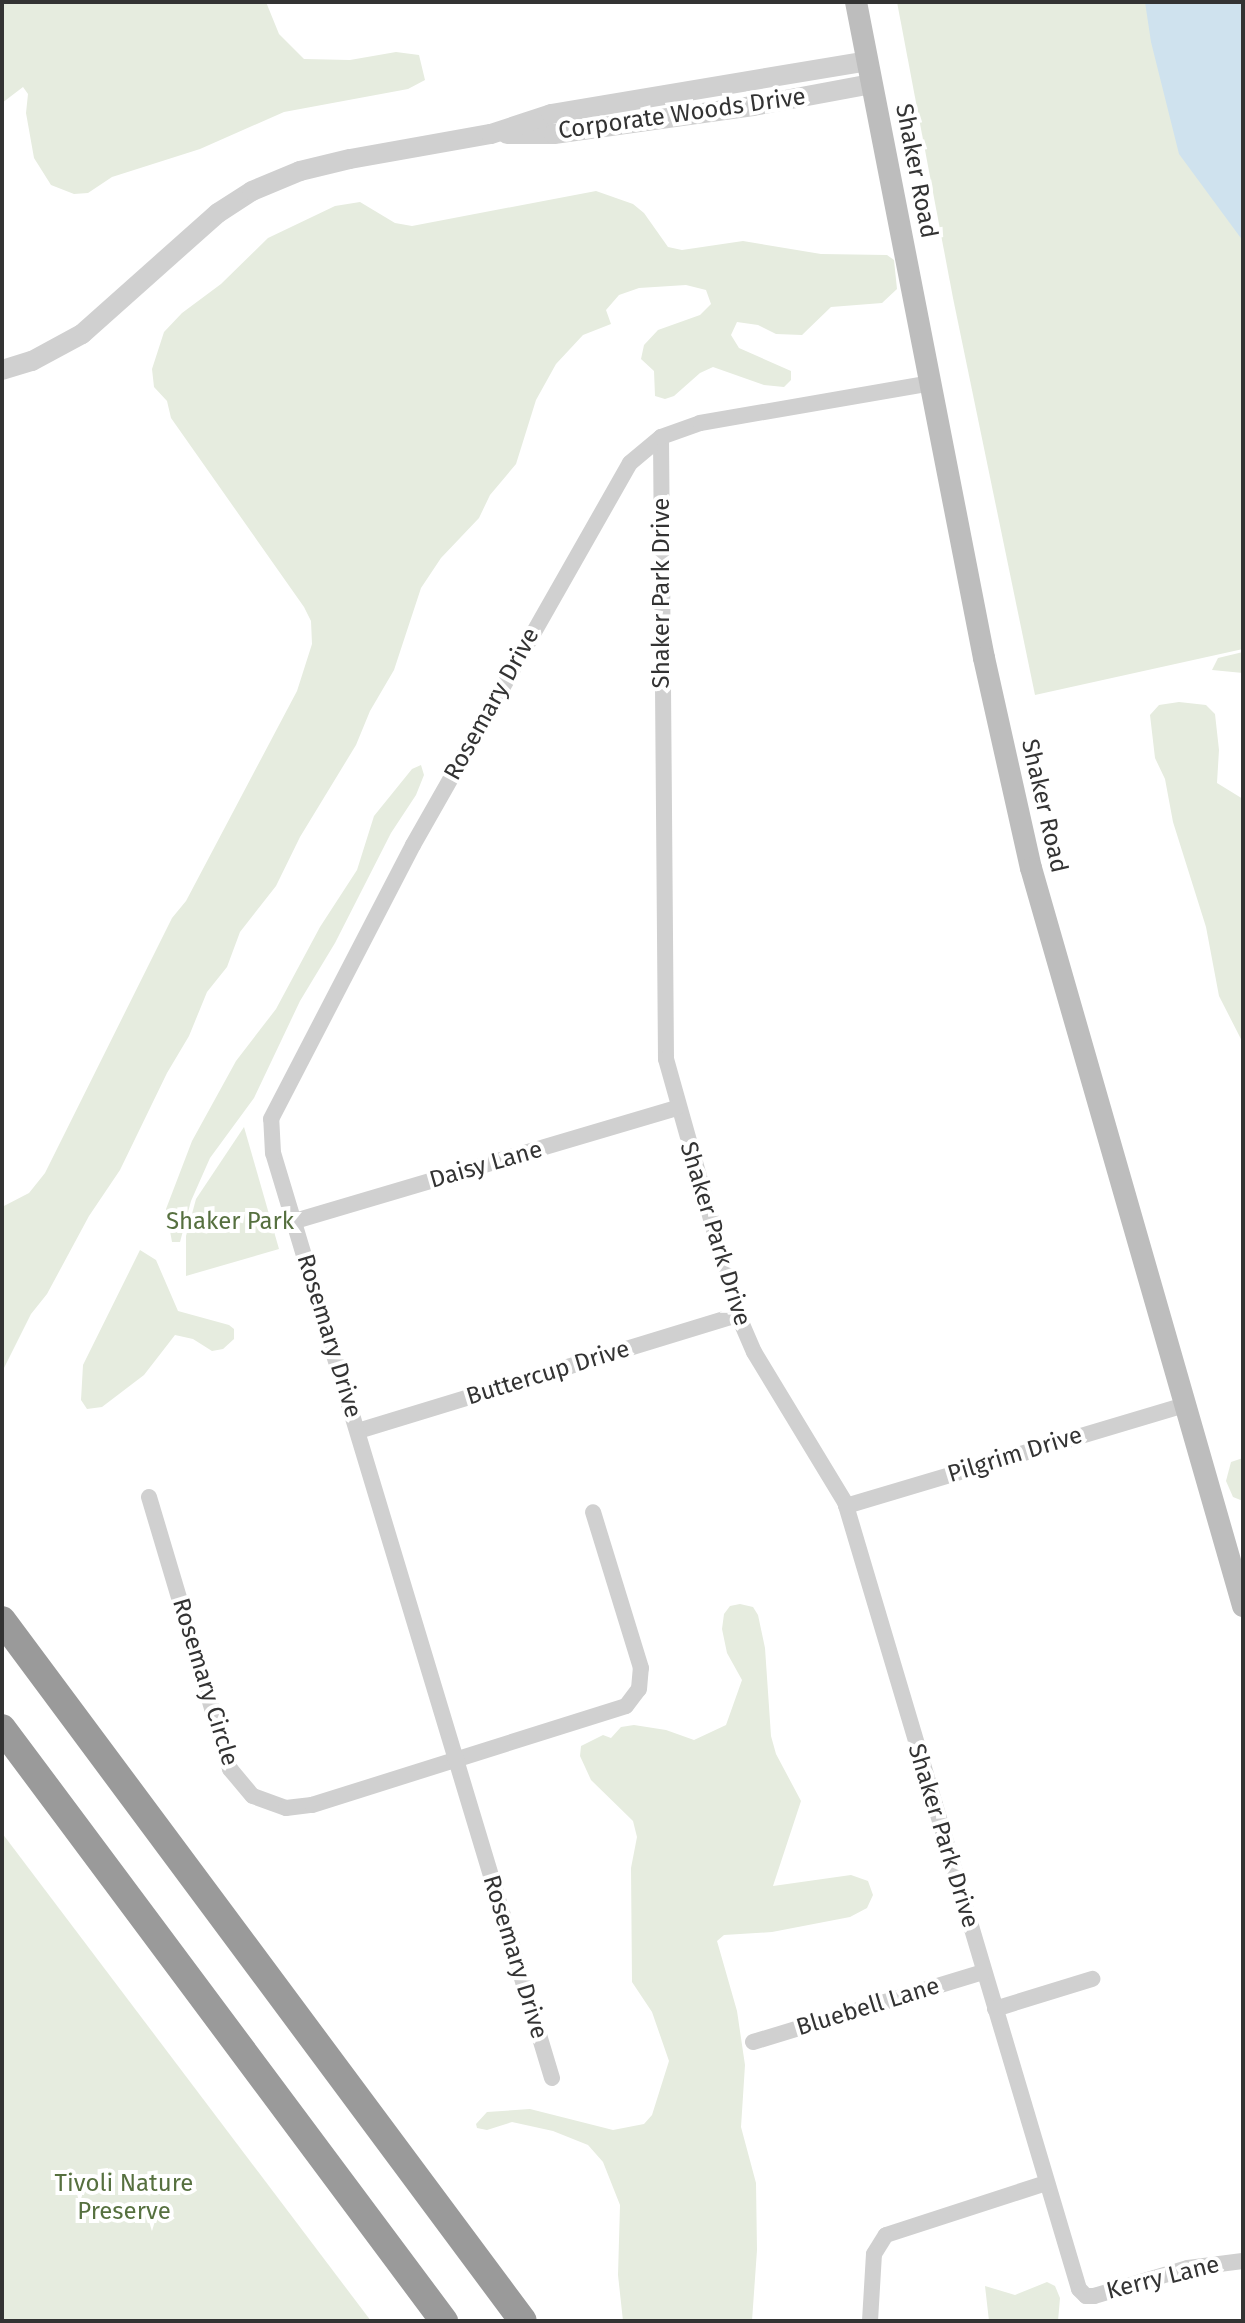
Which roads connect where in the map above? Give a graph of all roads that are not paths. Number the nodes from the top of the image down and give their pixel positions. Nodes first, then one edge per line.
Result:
1 (856, 2) edge
2 (868, 61) junction
3 (872, 84) junction
4 (491, 134) junction
5 (2, 370) edge
6 (932, 383) junction
7 (661, 437) junction
8 (677, 1108) junction
9 (295, 1221) junction
10 (738, 1315) junction
11 (1184, 1405) junction
12 (358, 1431) junction
13 (149, 1497) dead end
14 (846, 1506) junction
15 (593, 1512) dead end
16 (1243, 1606) edge
17 (2, 1620) edge
18 (2, 1728) edge
19 (454, 1760) junction
20 (984, 1972) junction
21 (1092, 1979) dead end
22 (995, 2009) junction
23 (753, 2042) dead end
24 (552, 2078) dead end
25 (1046, 2183) junction
26 (1243, 2261) edge
27 (1084, 2295) joint
28 (444, 2321) edge
29 (523, 2321) edge
30 (870, 2321) edge

1 - 2 main road, Shaker Road
2 - 3 main road, Shaker Road
2 - 4 street, Corporate Woods Drive
3 - 4 street, Corporate Woods Drive
3 - 6 main road, Shaker Road
4 - 5 street, Corporate Woods Drive
6 - 7 street
6 - 11 main road, Shaker Road
7 - 8 street, Shaker Park Drive
7 - 9 street, Rosemary Drive
8 - 9 street, Daisy Lane
8 - 10 street, Shaker Park Drive
9 - 12 street, Rosemary Drive
10 - 12 street, Buttercup Drive
10 - 14 street, Shaker Park Drive
11 - 14 street, Pilgrim Drive
11 - 16 main road, Shaker Road
12 - 19 street, Rosemary Drive
13 - 19 street, Rosemary Circle
14 - 20 street, Shaker Park Drive
15 - 19 street, Rosemary Circle
17 - 29 highway
18 - 28 highway
19 - 24 street, Rosemary Drive
20 - 22 street, Shaker Park Drive
20 - 23 street, Bluebell Lane
21 - 22 street
22 - 25 street, Shaker Park Drive
25 - 27 street, Shaker Park Drive
25 - 30 street
26 - 27 street, Kerry Lane

